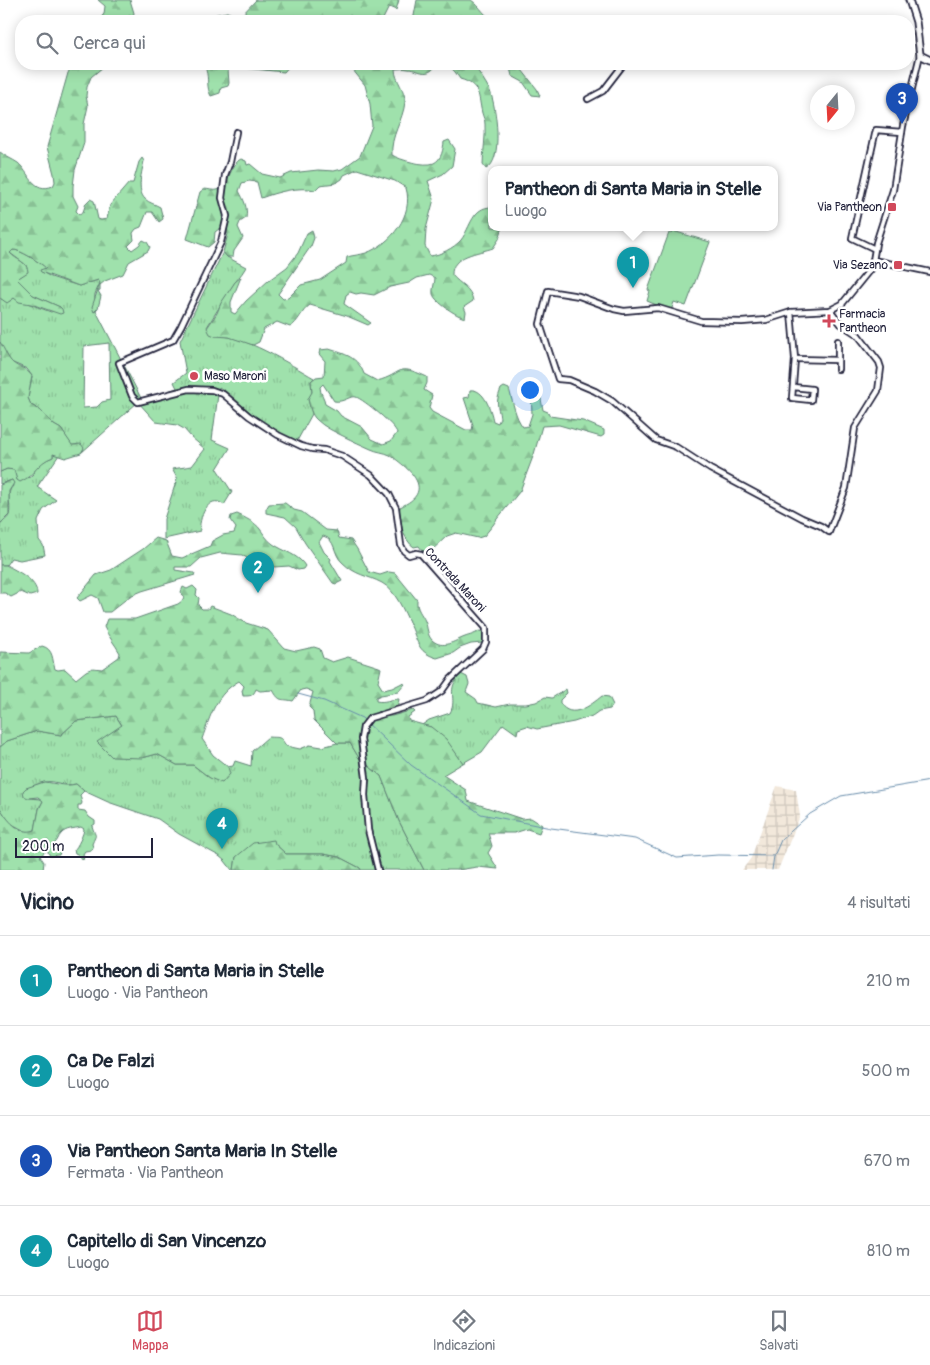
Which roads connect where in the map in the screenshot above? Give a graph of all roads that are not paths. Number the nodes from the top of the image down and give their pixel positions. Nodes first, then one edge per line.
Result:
1 (909, 0) edge
2 (914, 15) edge
3 (915, 19) edge
4 (920, 55) junction
5 (930, 60) edge
6 (619, 70) edge
7 (588, 99) dead end
8 (236, 132) dead end
9 (902, 132) junction
10 (875, 249) junction
11 (873, 260) junction
12 (930, 272) edge
13 (830, 310) junction
14 (791, 312) junction
15 (838, 341) dead end
16 (795, 359) junction
17 (838, 360) junction
18 (838, 369) dead end
19 (793, 387) junction
20 (378, 870) edge

1 - 2 street
3 - 4 street
4 - 5 street
4 - 9 street
6 - 7 street
8 - 20 street, Contrada Maroni
9 - 10 street
9 - 10 street
10 - 11 street
11 - 12 street
11 - 13 street
13 - 14 street
13 - 14 street
14 - 16 street
15 - 17 street
16 - 17 street
16 - 19 street
17 - 18 street
19 - 19 street

